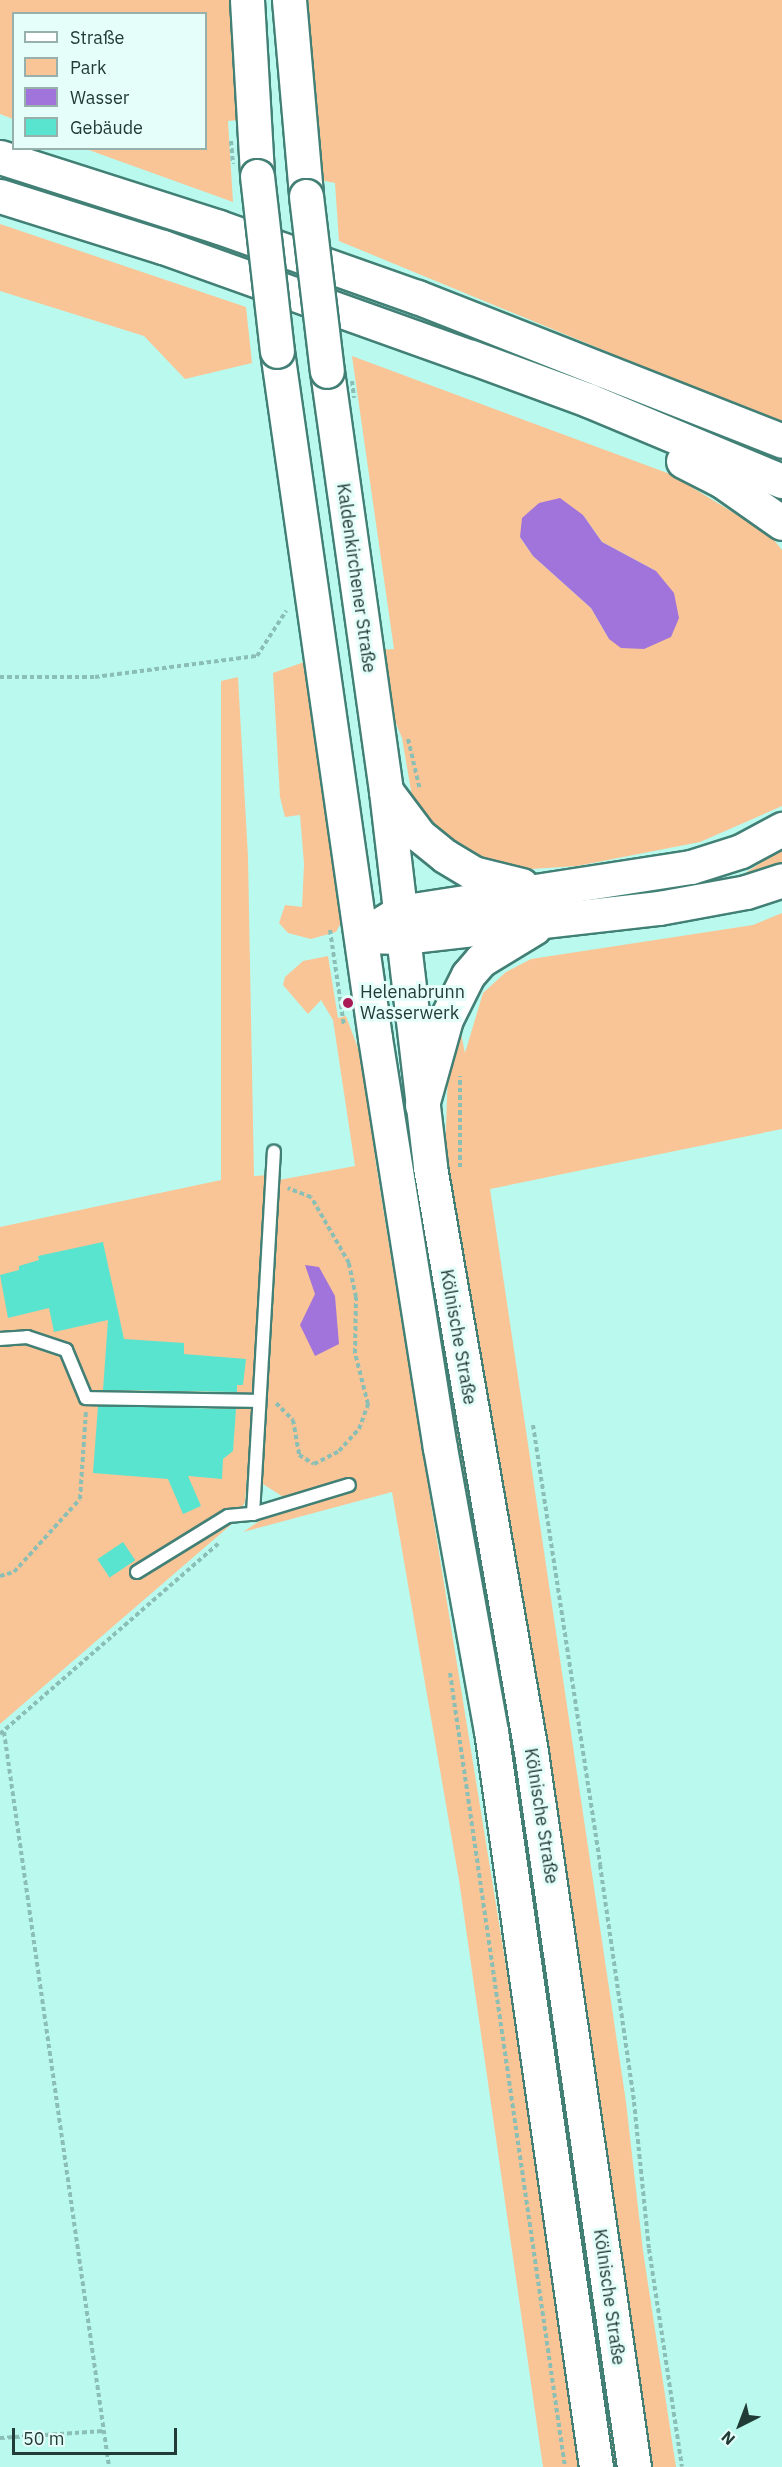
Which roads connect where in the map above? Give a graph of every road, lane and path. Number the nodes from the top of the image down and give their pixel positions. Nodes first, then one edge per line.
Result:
1 (247, 0) edge
2 (289, 0) edge
3 (37, 150) edge
4 (0, 156) edge
5 (0, 196) edge
6 (219, 226) junction
7 (471, 357) junction
8 (354, 398) dead end
9 (355, 410) dead end
10 (782, 441) edge
11 (782, 482) edge
12 (782, 523) edge
13 (290, 605) dead end
14 (0, 677) edge
15 (405, 727) dead end
16 (386, 791) junction
17 (422, 796) dead end
18 (782, 829) edge
19 (782, 880) edge
20 (551, 887) junction
21 (552, 922) junction
22 (401, 925) junction
23 (361, 936) junction
24 (329, 942) dead end
25 (346, 1036) dead end
26 (460, 1072) dead end
27 (422, 1105) junction
28 (274, 1152) dead end
29 (440, 1164) junction
30 (274, 1185) junction
31 (0, 1339) edge
32 (86, 1398) junction
33 (258, 1401) junction
34 (532, 1425) dead end
35 (349, 1485) dead end
36 (253, 1514) junction
37 (137, 1572) dead end
38 (0, 1576) edge
39 (450, 1671) dead end
40 (2, 1733) edge
41 (104, 2431) junction
42 (0, 2438) edge
43 (109, 2467) edge
44 (565, 2467) edge
45 (596, 2467) edge
46 (634, 2467) edge
47 (682, 2467) edge

1 - 23 main road, bridge
2 - 16 main road, Kaldenkirchener Straße, bridge
3 - 6 main road
4 - 6 main road
5 - 7 main road
6 - 10 main road
7 - 11 main road
7 - 12 main road
8 - 9 path
13 - 14 path
15 - 17 path
16 - 20 main road
16 - 22 main road, Kaldenkirchener Straße
18 - 20 main road
19 - 21 main road
20 - 22 main road
21 - 22 main road
21 - 27 main road
22 - 23 main road
22 - 27 main road, Kaldenkirchener Straße
23 - 45 main road, Kölnische Straße
24 - 25 path
26 - 29 path
27 - 29 main road, Kaldenkirchener Straße
28 - 30 lane
29 - 46 main road, Kölnische Straße
30 - 33 lane
30 - 33 path
31 - 32 lane
32 - 33 lane
32 - 38 path
33 - 36 lane
34 - 47 path
35 - 36 lane
36 - 37 lane
36 - 40 path
39 - 44 path
40 - 41 path
41 - 42 path
41 - 43 path

